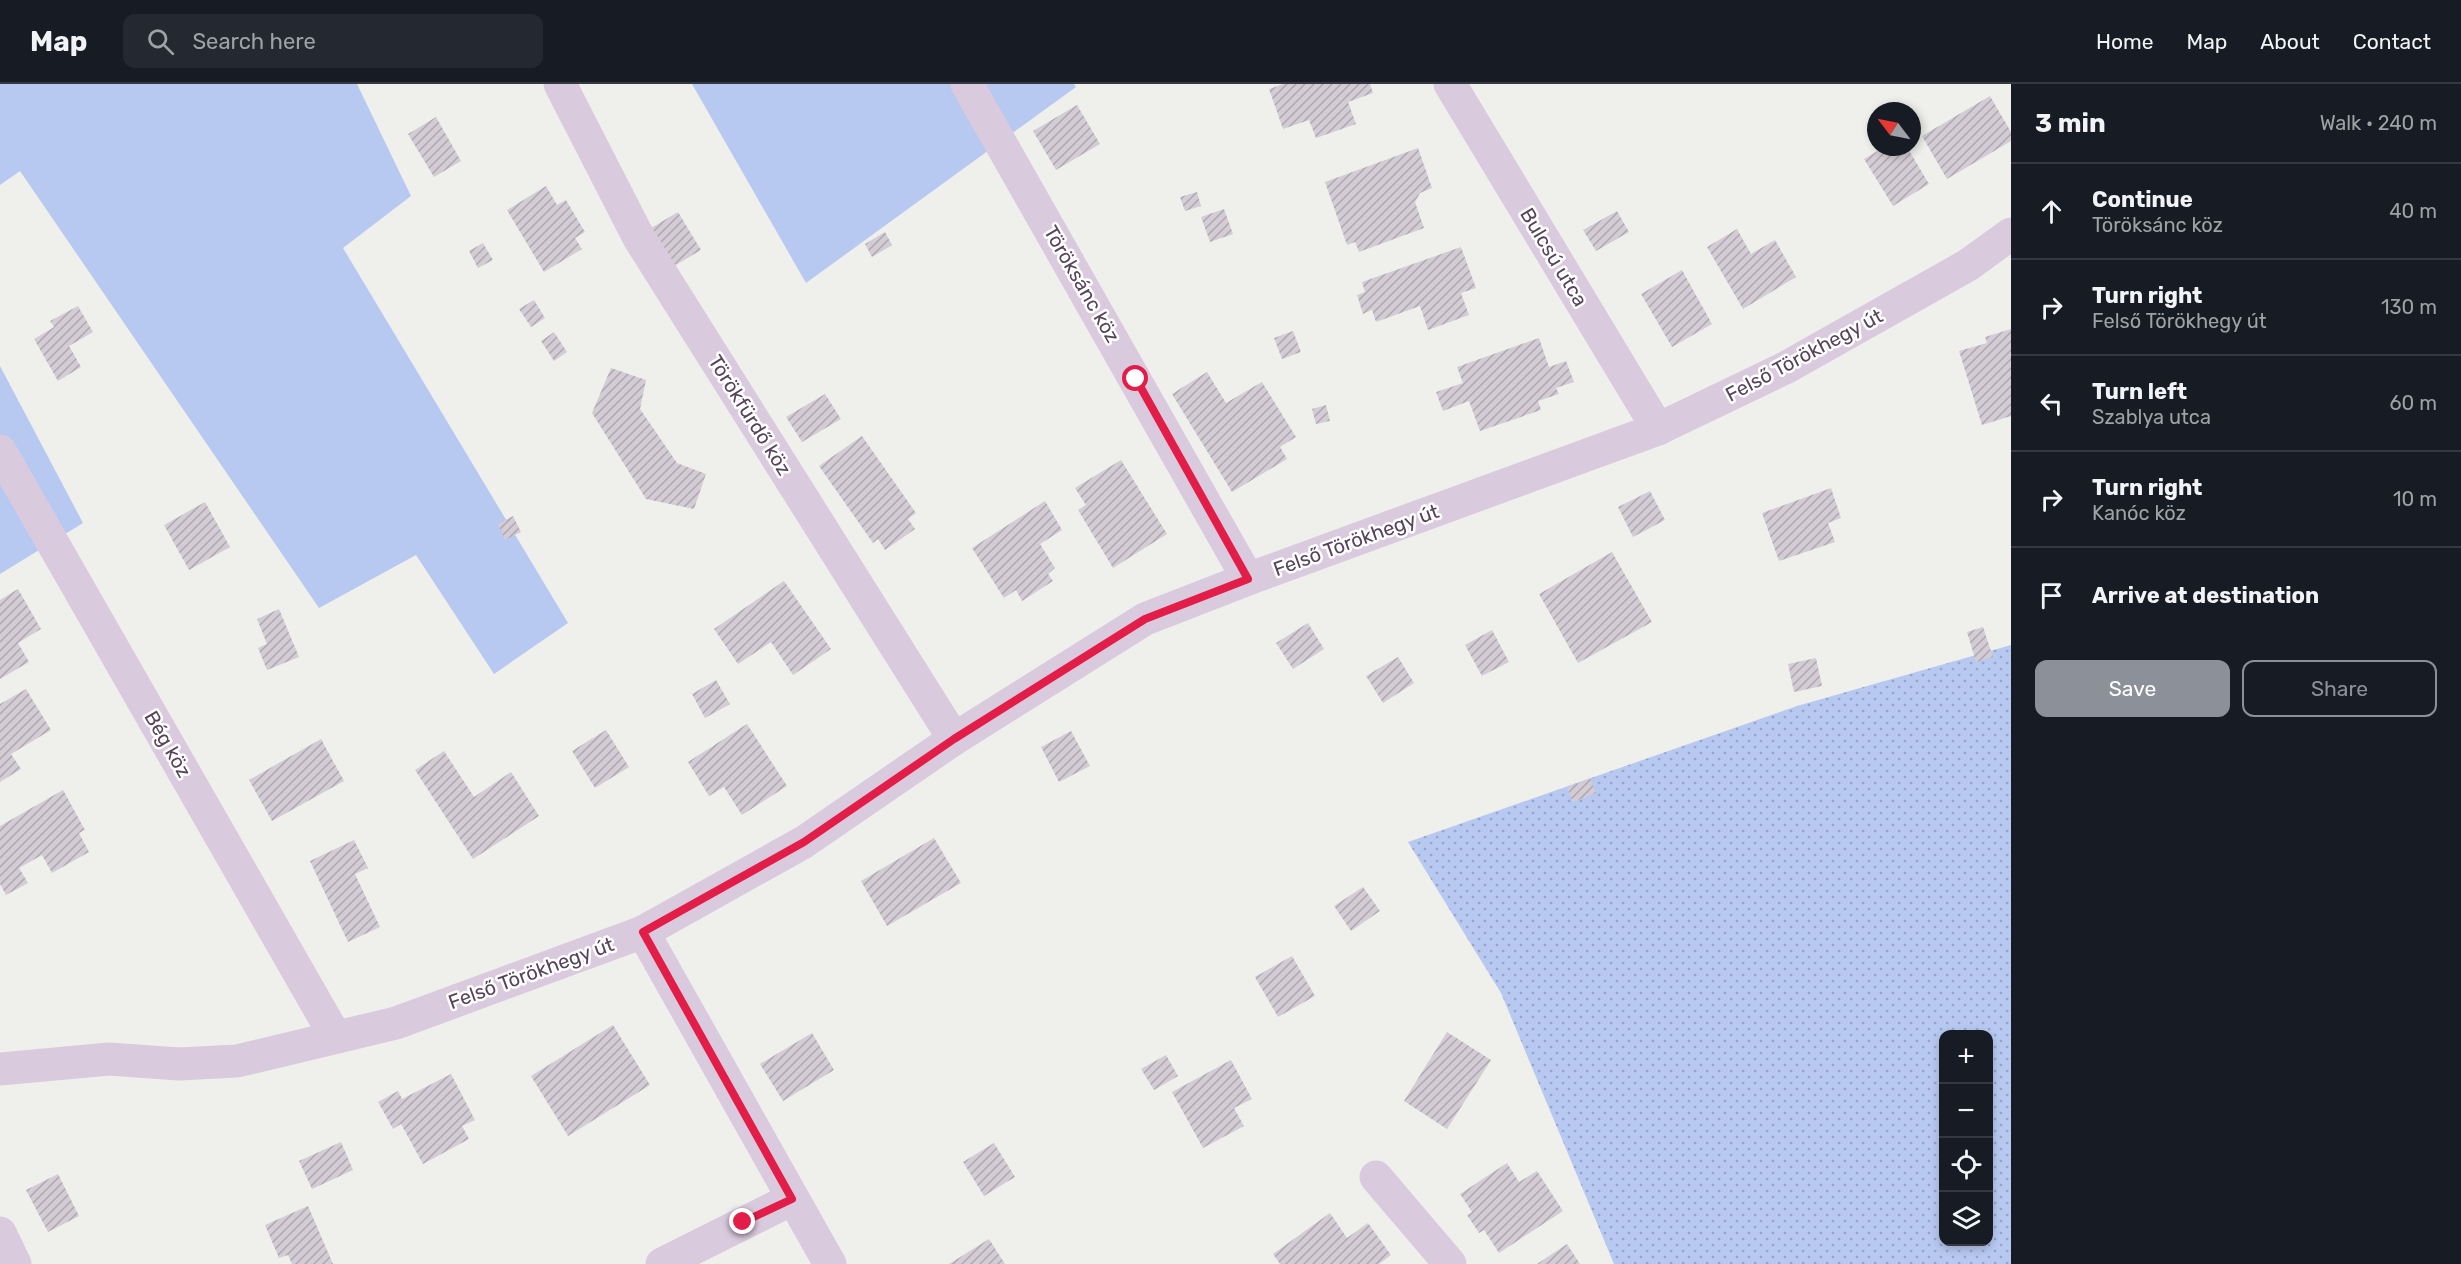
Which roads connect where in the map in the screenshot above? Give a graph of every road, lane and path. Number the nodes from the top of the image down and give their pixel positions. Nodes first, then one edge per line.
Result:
1 (560, 84) edge
2 (967, 84) edge
3 (1450, 84) edge
4 (2011, 234) edge
5 (1658, 429) junction
6 (0, 451) edge
7 (1248, 579) junction
8 (954, 739) junction
9 (643, 932) junction
10 (335, 1036) junction
11 (0, 1069) edge
12 (1376, 1177) dead end
13 (792, 1199) junction
14 (0, 1233) edge
15 (15, 1264) edge
16 (662, 1264) edge
17 (830, 1264) edge
18 (1450, 1264) edge

1 - 8 street, Törökfürdő köz
2 - 7 street, Töröksánc köz
3 - 5 street, Bulcsú utca
4 - 5 street, Felső Törökhegy út
5 - 7 street, Felső Törökhegy út
6 - 10 street, Bég köz
7 - 8 street, Felső Törökhegy út
8 - 9 street, Felső Törökhegy út
9 - 10 street, Felső Törökhegy út
9 - 13 street
10 - 11 street, Felső Törökhegy út
12 - 18 street
13 - 16 street
13 - 17 street
14 - 15 street

